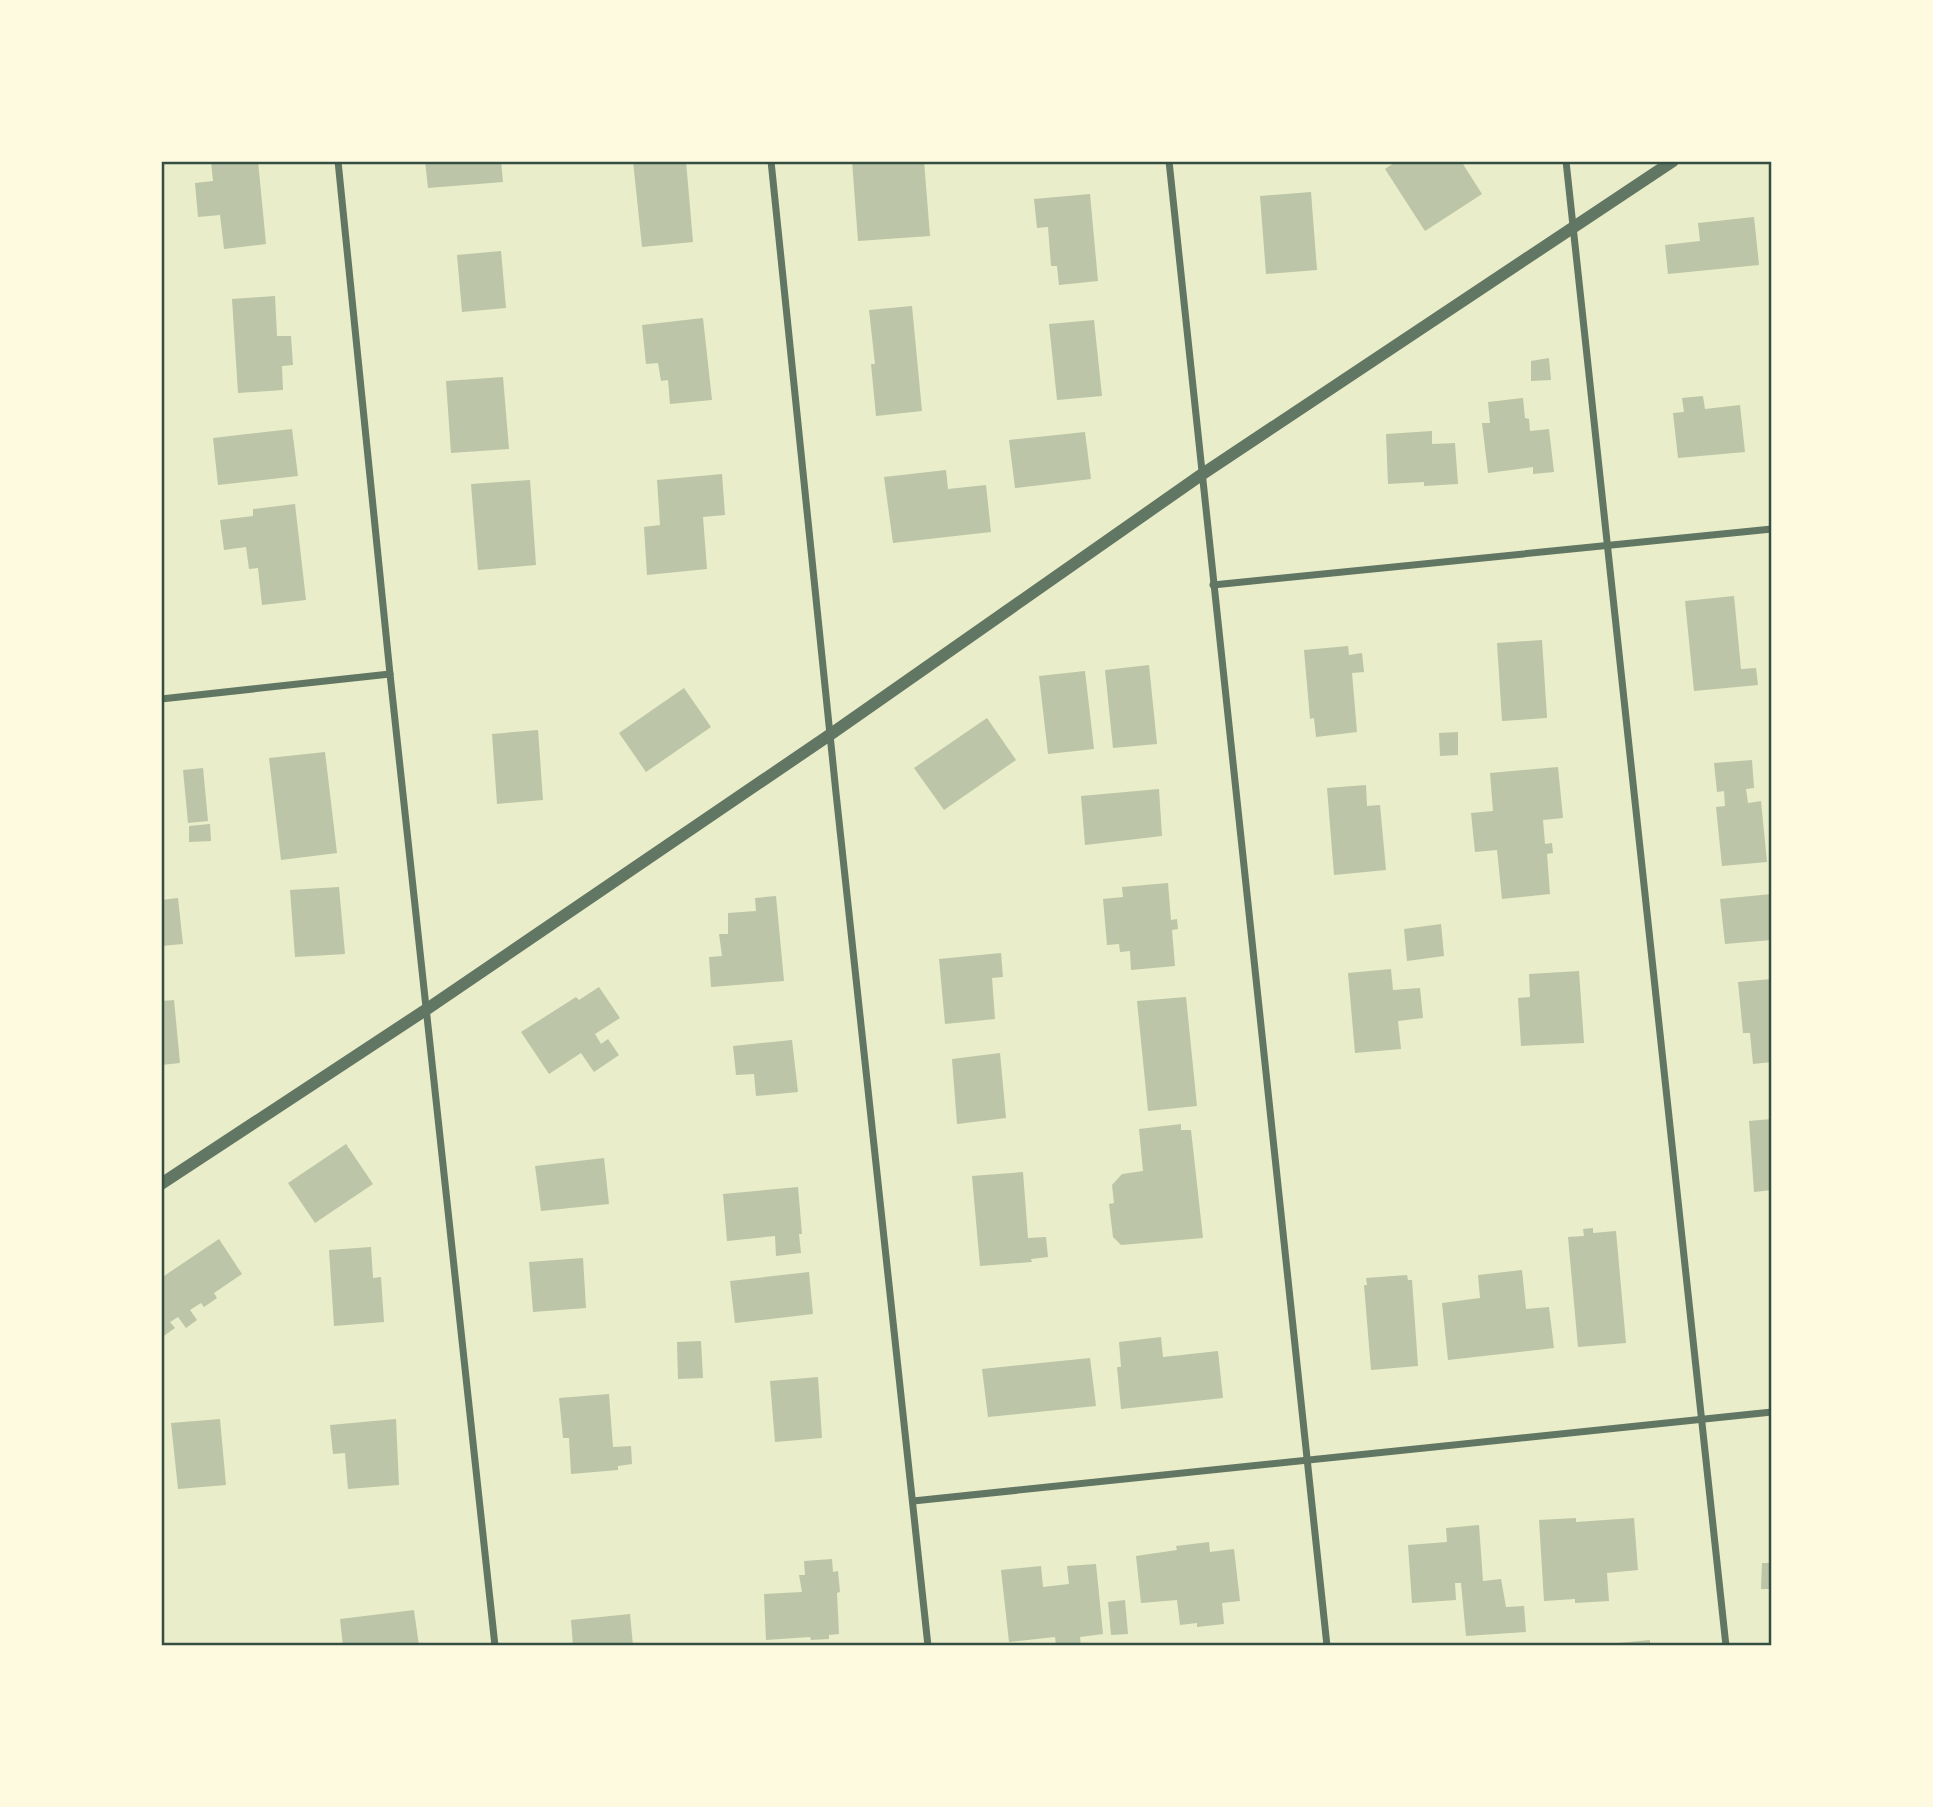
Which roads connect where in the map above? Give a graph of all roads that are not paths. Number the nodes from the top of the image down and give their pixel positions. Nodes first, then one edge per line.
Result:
1 (338, 161) edge
2 (771, 161) edge
3 (1169, 161) edge
4 (1566, 161) edge
5 (1673, 161) edge
6 (1575, 226) junction
7 (1201, 475) junction
8 (1772, 529) edge
9 (1608, 545) junction
10 (1213, 585) junction
11 (390, 674) junction
12 (161, 699) edge
13 (831, 734) junction
14 (427, 1009) junction
15 (161, 1184) edge
16 (1772, 1412) edge
17 (1702, 1419) junction
18 (1307, 1459) junction
19 (912, 1501) junction
20 (495, 1646) edge
21 (928, 1646) edge
22 (1327, 1646) edge
23 (1726, 1646) edge

1 - 11 street
2 - 13 street
3 - 7 street
4 - 6 street
5 - 6 street
6 - 7 street
6 - 9 street
7 - 10 street
7 - 13 street
8 - 9 street
9 - 10 street
9 - 17 street
10 - 18 street
11 - 12 street
11 - 14 street
13 - 14 street
13 - 19 street
14 - 15 street
14 - 20 street
16 - 17 street
17 - 18 street
17 - 23 street
18 - 19 street
18 - 22 street
19 - 21 street

